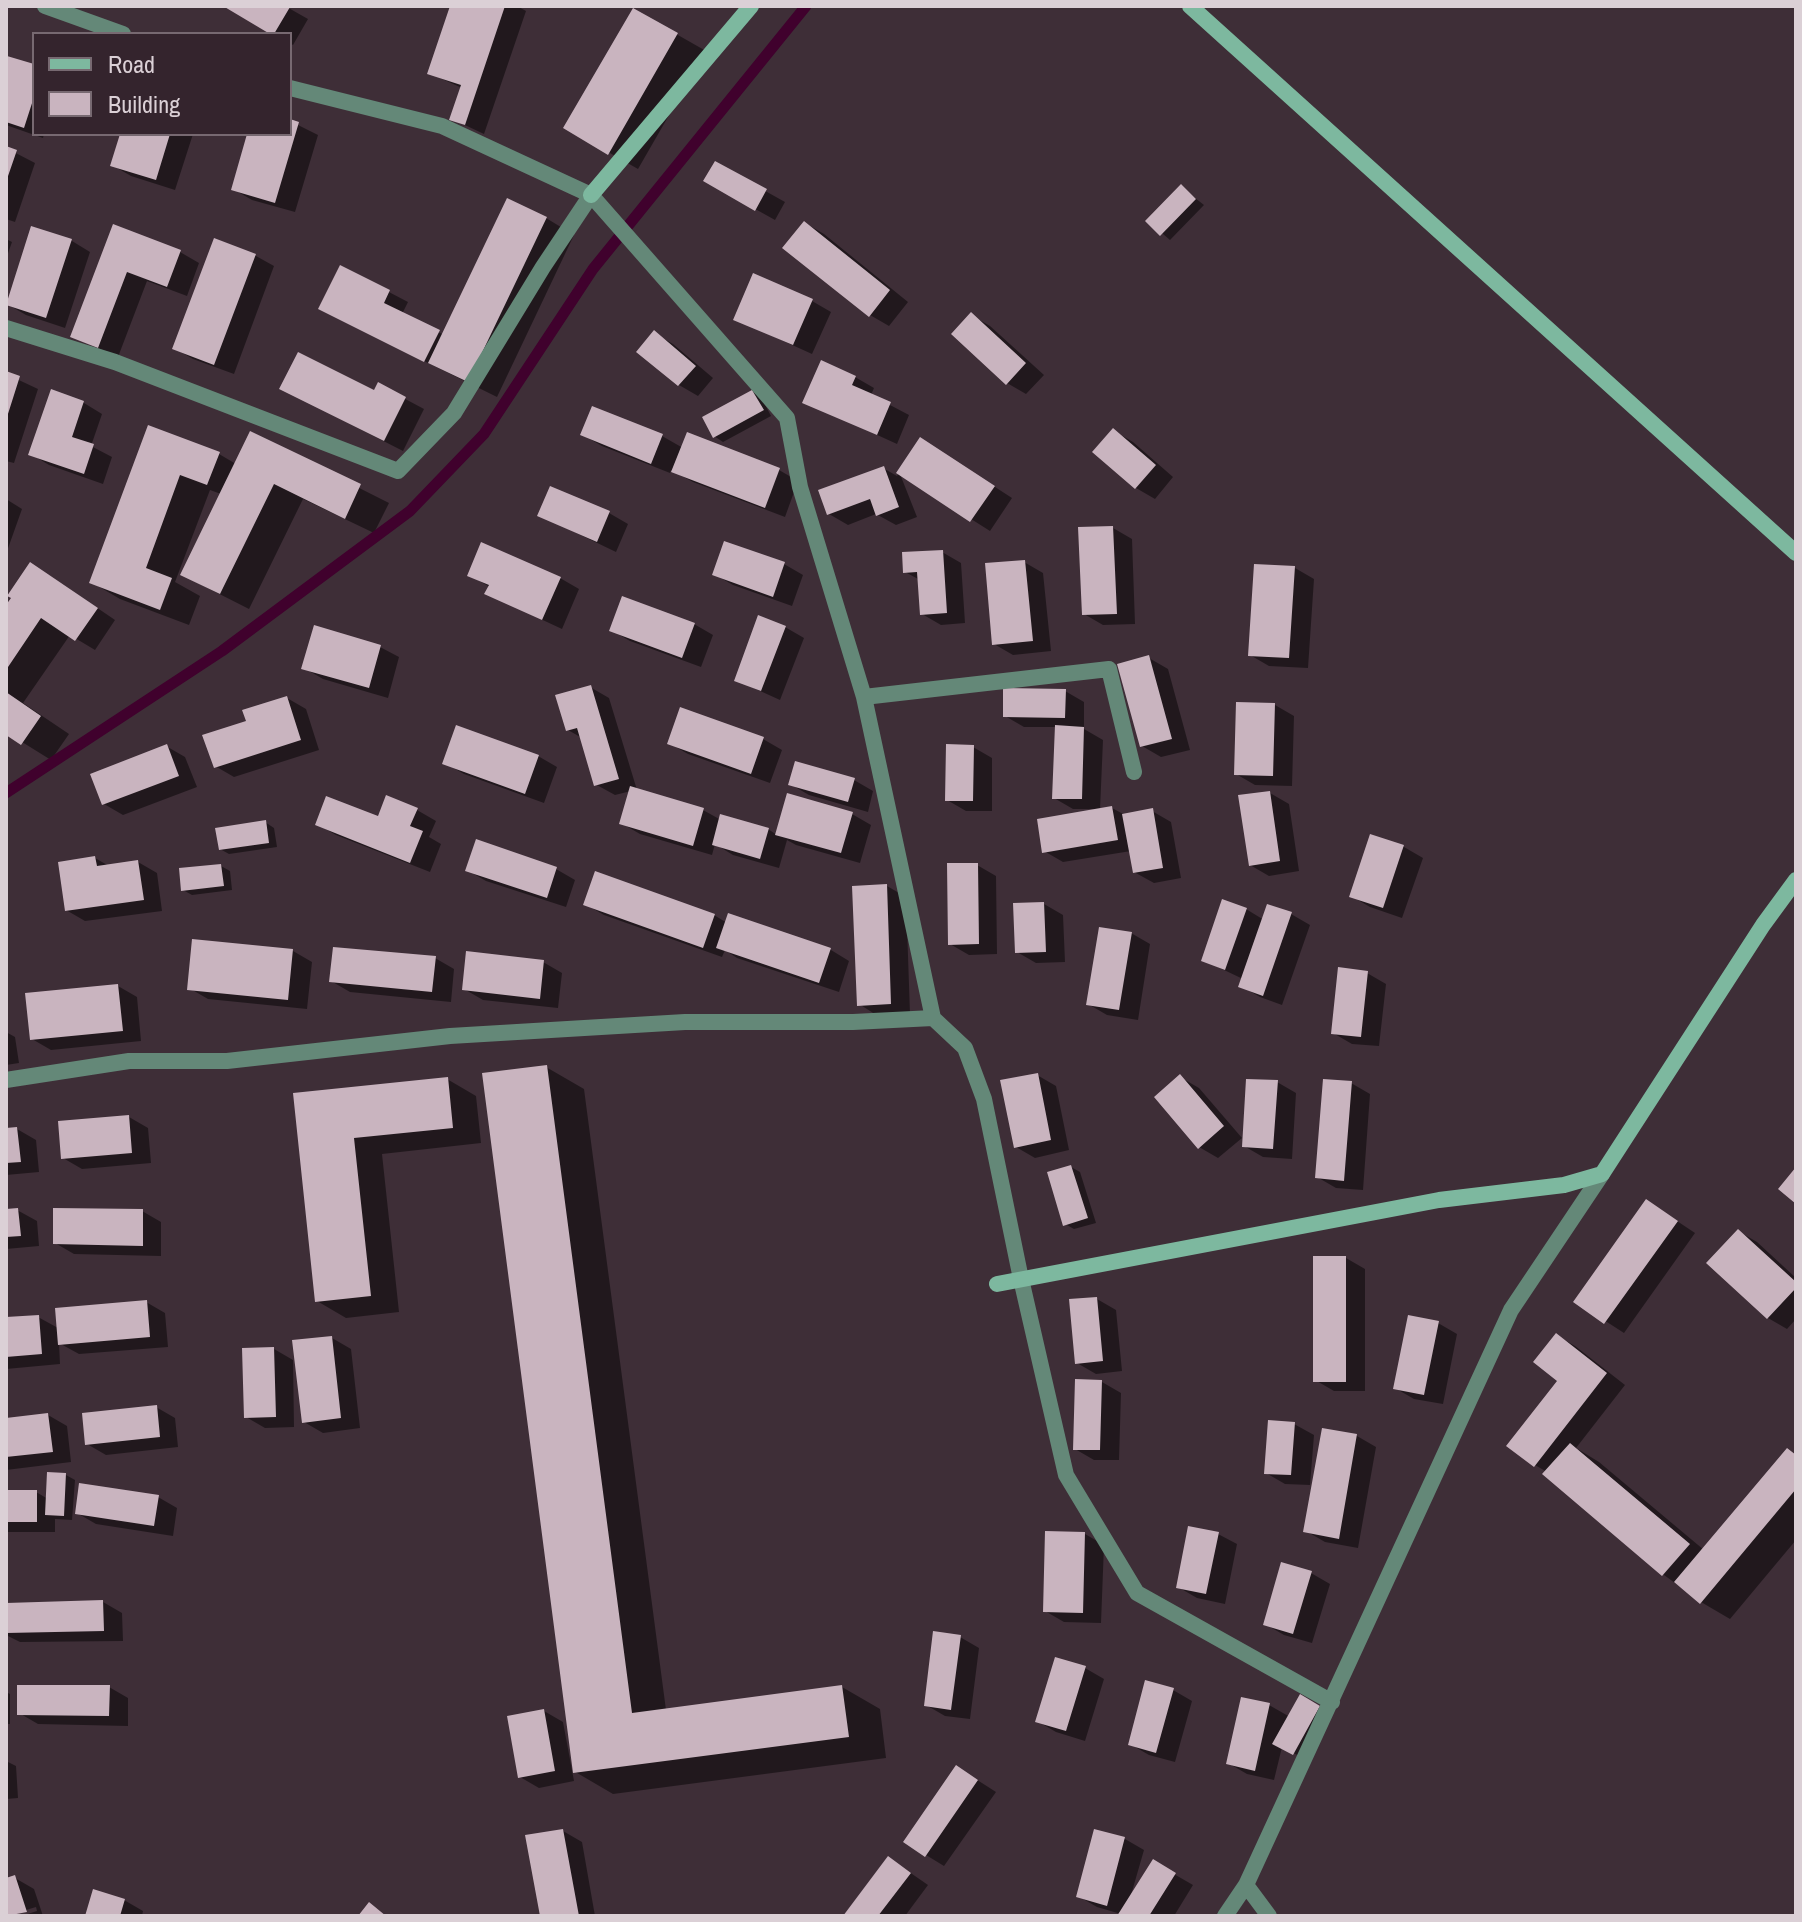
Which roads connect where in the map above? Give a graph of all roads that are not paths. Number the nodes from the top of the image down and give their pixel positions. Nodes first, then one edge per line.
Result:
1 (45, 6) edge
2 (751, 6) edge
3 (1190, 6) edge
4 (117, 32) edge
5 (292, 88) edge
6 (591, 195) junction
7 (6, 328) edge
8 (1796, 553) edge
9 (864, 697) junction
10 (1134, 772) dead end
11 (1796, 880) edge
12 (933, 1018) junction
13 (6, 1080) edge
14 (1602, 1174) junction
15 (1021, 1279) junction
16 (997, 1284) dead end
17 (1332, 1702) junction
18 (1246, 1885) junction
19 (1225, 1916) edge
20 (1269, 1916) edge

1 - 4 street
2 - 6 street
3 - 8 street
5 - 6 street
6 - 7 street
6 - 9 street
9 - 10 street
9 - 12 street
11 - 14 street
12 - 13 street
12 - 15 street
14 - 15 street
14 - 17 street
15 - 16 street
15 - 17 street
17 - 18 street
18 - 19 street
18 - 20 street

